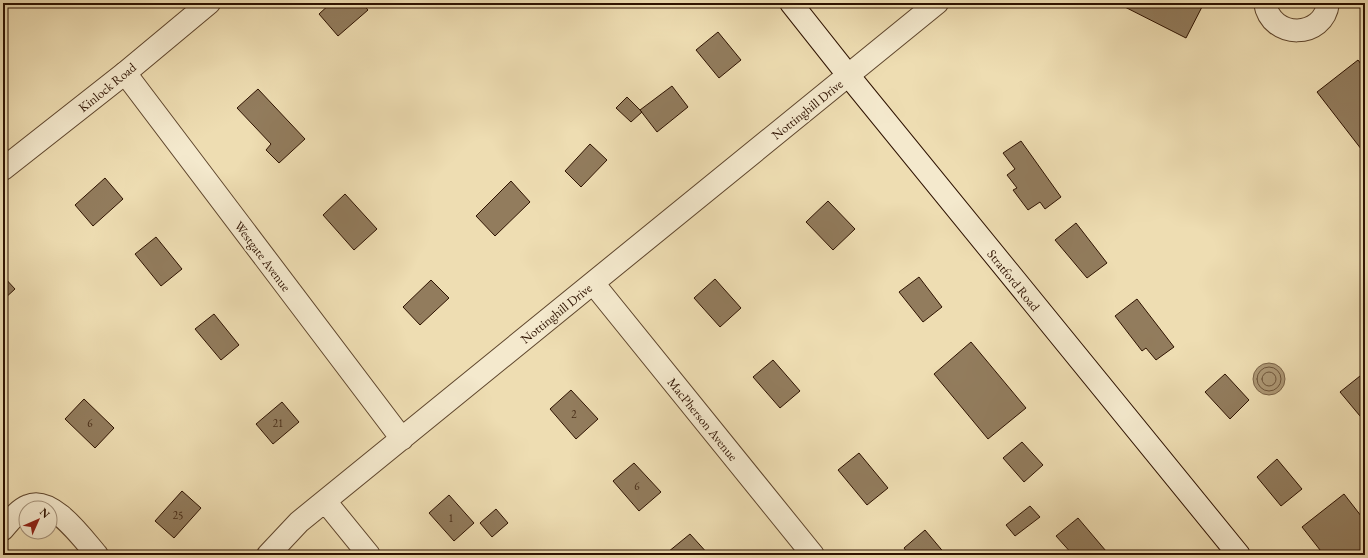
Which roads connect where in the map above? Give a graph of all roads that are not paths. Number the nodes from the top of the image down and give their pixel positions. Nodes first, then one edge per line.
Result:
1 (209, 3) edge
2 (791, 3) edge
3 (937, 3) edge
4 (1265, 3) edge
5 (1328, 3) edge
6 (125, 73) junction
7 (848, 75) junction
8 (3, 169) edge
9 (593, 283) junction
10 (402, 439) junction
11 (325, 501) junction
12 (3, 529) edge
13 (97, 555) edge
14 (268, 555) edge
15 (369, 555) edge
16 (813, 555) edge
17 (1239, 555) edge

1 - 6 street, Kinlock Road
2 - 7 street, Stratford Road
3 - 7 street, Nottinghill Drive
4 - 5 street
6 - 8 street, Kinlock Road
6 - 10 street, Westgate Avenue
7 - 9 street, Nottinghill Drive
7 - 17 street, Stratford Road
9 - 10 street, Nottinghill Drive
9 - 16 street, MacPherson Avenue
10 - 11 street, Nottinghill Drive
11 - 14 street, Nottinghill Drive
11 - 15 street
12 - 13 street

